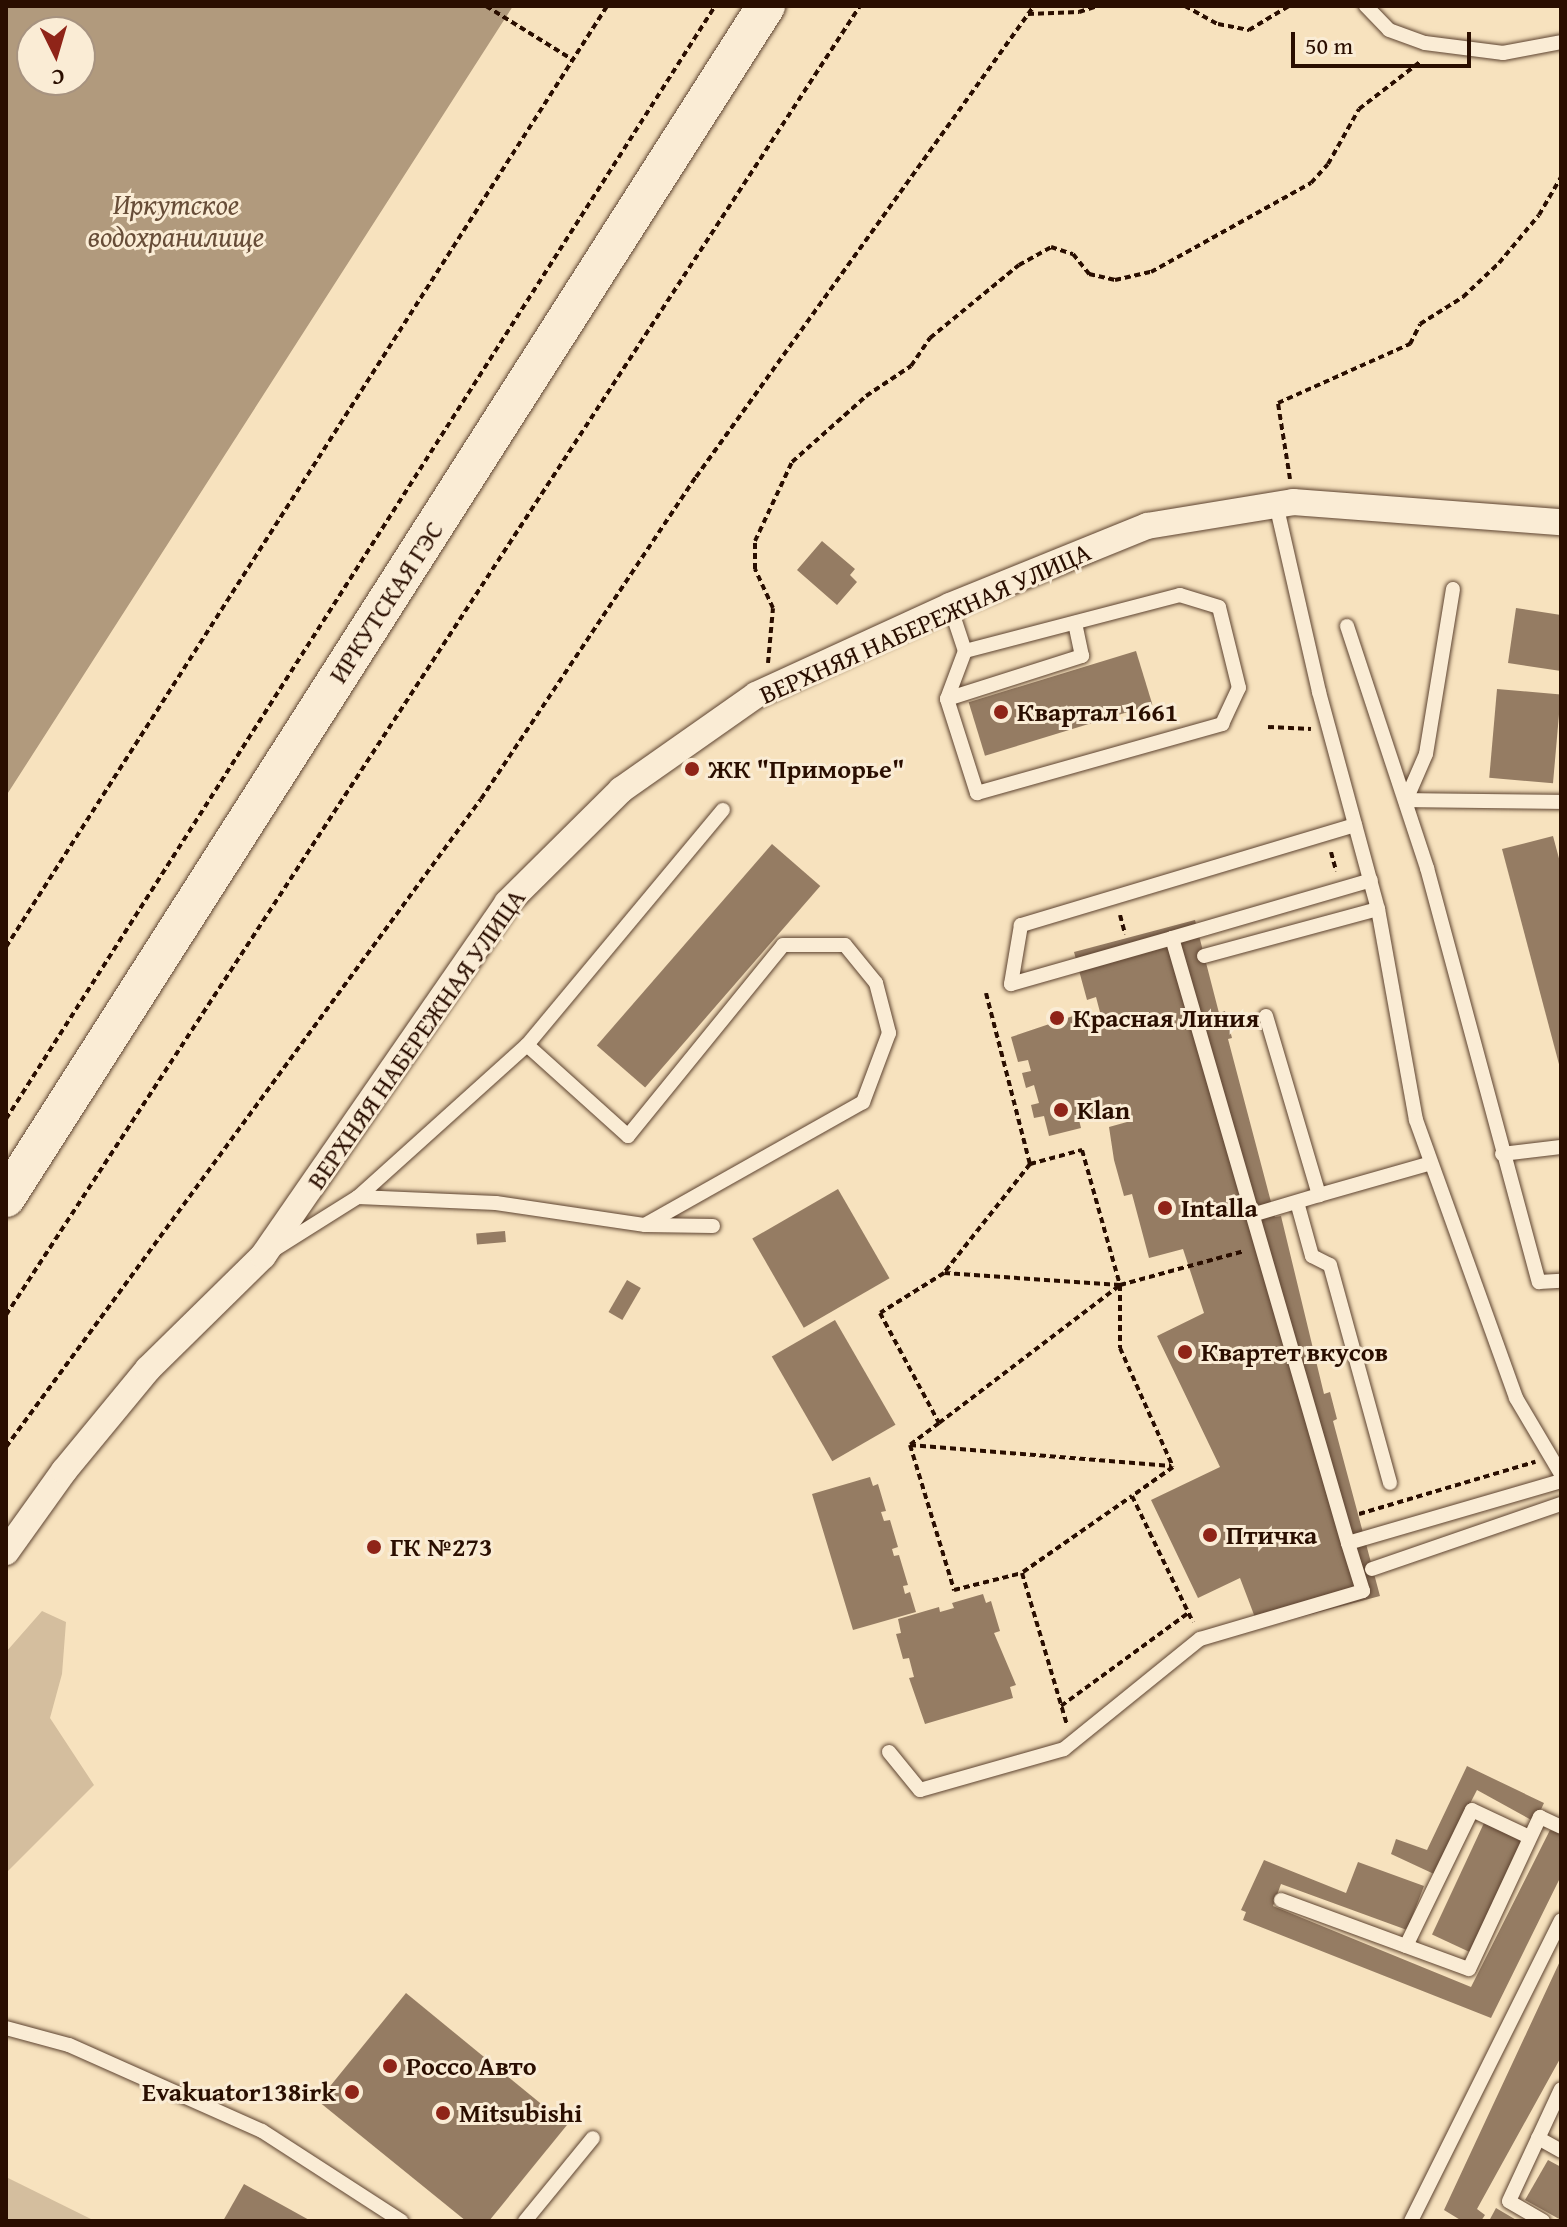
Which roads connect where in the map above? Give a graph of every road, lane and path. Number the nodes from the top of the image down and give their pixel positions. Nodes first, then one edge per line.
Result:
1 (486, 6) edge
2 (607, 6) edge
3 (715, 6) edge
4 (766, 6) edge
5 (860, 6) edge
6 (1034, 6) edge
7 (1098, 6) edge
8 (1185, 6) edge
9 (1289, 6) edge
10 (1366, 6) edge
11 (1028, 14) junction
12 (1561, 42) edge
13 (1442, 45) junction
14 (573, 60) junction
15 (1561, 177) edge
16 (1285, 503) junction
17 (1561, 522) edge
18 (1453, 589) dead end
19 (950, 606) junction
20 (1075, 623) junction
21 (1347, 626) dead end
22 (965, 651) junction
23 (756, 695) junction
24 (947, 699) junction
25 (1268, 727) dead end
26 (1329, 730) junction
27 (1406, 800) junction
28 (1561, 802) edge
29 (723, 810) dead end
30 (1355, 825) junction
31 (1325, 834) junction
32 (1371, 880) junction
33 (1341, 889) junction
34 (1115, 897) junction
35 (1378, 909) junction
36 (1127, 938) dead end
37 (1172, 938) junction
38 (6, 947) edge
39 (1204, 956) dead end
40 (986, 993) dead end
41 (1266, 1016) dead end
42 (527, 1045) junction
43 (6, 1119) edge
44 (1561, 1147) edge
45 (1502, 1154) junction
46 (1431, 1163) junction
47 (1030, 1164) junction
48 (1319, 1195) junction
49 (358, 1197) junction
50 (6, 1198) edge
51 (1297, 1202) junction
52 (1252, 1215) junction
53 (645, 1225) junction
54 (713, 1226) dead end
55 (1262, 1246) junction
56 (263, 1256) junction
57 (944, 1273) junction
58 (1561, 1281) edge
59 (1120, 1285) junction
60 (6, 1315) edge
61 (939, 1423) junction
62 (910, 1445) junction
63 (6, 1447) edge
64 (1552, 1457) junction
65 (1173, 1467) junction
66 (1561, 1474) edge
67 (1561, 1481) edge
68 (1390, 1483) dead end
69 (1132, 1496) junction
70 (1561, 1504) edge
71 (1358, 1514) dead end
72 (1348, 1543) junction
73 (6, 1552) edge
74 (1372, 1569) dead end
75 (1022, 1573) junction
76 (1188, 1613) junction
77 (1200, 1639) junction
78 (1061, 1706) junction
79 (1072, 1743) junction
80 (889, 1752) dead end
81 (1561, 1827) edge
82 (1529, 1837) junction
83 (1281, 1900) dead end
84 (1561, 1920) edge
85 (1406, 1946) junction
86 (6, 2028) edge
87 (1561, 2089) edge
88 (593, 2138) dead end
89 (1538, 2138) junction
90 (1561, 2151) edge
91 (401, 2221) edge
92 (525, 2221) edge
93 (1411, 2221) edge
94 (1543, 2221) edge

1 - 14 path
2 - 14 path
3 - 43 path
4 - 50 main road, ИРКУТСКАЯ ГЭС
5 - 60 path
6 - 11 path
7 - 11 path
8 - 9 path
10 - 13 lane
11 - 63 path
12 - 13 lane
13 - 23 path
14 - 38 path
15 - 16 path
16 - 17 street, ВЕРХНЯЯ НАБЕРЕЖНАЯ УЛИЦА
16 - 19 street, ВЕРХНЯЯ НАБЕРЕЖНАЯ УЛИЦА
16 - 26 lane
18 - 27 lane
19 - 22 lane
19 - 23 street, ВЕРХНЯЯ НАБЕРЕЖНАЯ УЛИЦА
20 - 22 lane
20 - 24 lane
20 - 24 lane
21 - 27 lane
22 - 24 lane
23 - 56 street, ВЕРХНЯЯ НАБЕРЕЖНАЯ УЛИЦА
25 - 26 path
26 - 30 lane
27 - 28 lane
27 - 45 lane
29 - 42 lane
30 - 31 lane
30 - 32 lane
31 - 33 path
31 - 34 lane
32 - 33 lane
32 - 35 lane
33 - 37 lane
34 - 36 path
34 - 37 lane
35 - 39 lane
35 - 46 lane
37 - 52 lane
40 - 47 path
41 - 48 lane
42 - 49 lane
42 - 53 lane
44 - 45 lane
45 - 58 lane
46 - 48 lane
46 - 64 lane
47 - 57 path
47 - 59 path
48 - 51 lane
49 - 53 lane
49 - 56 lane
51 - 52 lane
51 - 68 lane
52 - 55 lane
53 - 54 lane
55 - 59 path
55 - 72 lane
56 - 73 street, ВЕРХНЯЯ НАБЕРЕЖНАЯ УЛИЦА
57 - 59 path
57 - 61 path
59 - 61 path
59 - 65 path
61 - 62 path
62 - 65 path
62 - 75 path
64 - 66 lane
64 - 71 path
65 - 69 path
67 - 72 lane
69 - 75 path
69 - 76 path
70 - 74 lane
72 - 77 lane
75 - 78 path
76 - 77 path
76 - 78 path
77 - 79 lane
78 - 79 path
79 - 80 lane
81 - 82 lane
82 - 85 lane
82 - 85 lane
83 - 85 lane
84 - 93 lane
86 - 91 lane
87 - 89 lane
88 - 92 lane
89 - 90 lane
89 - 94 lane

